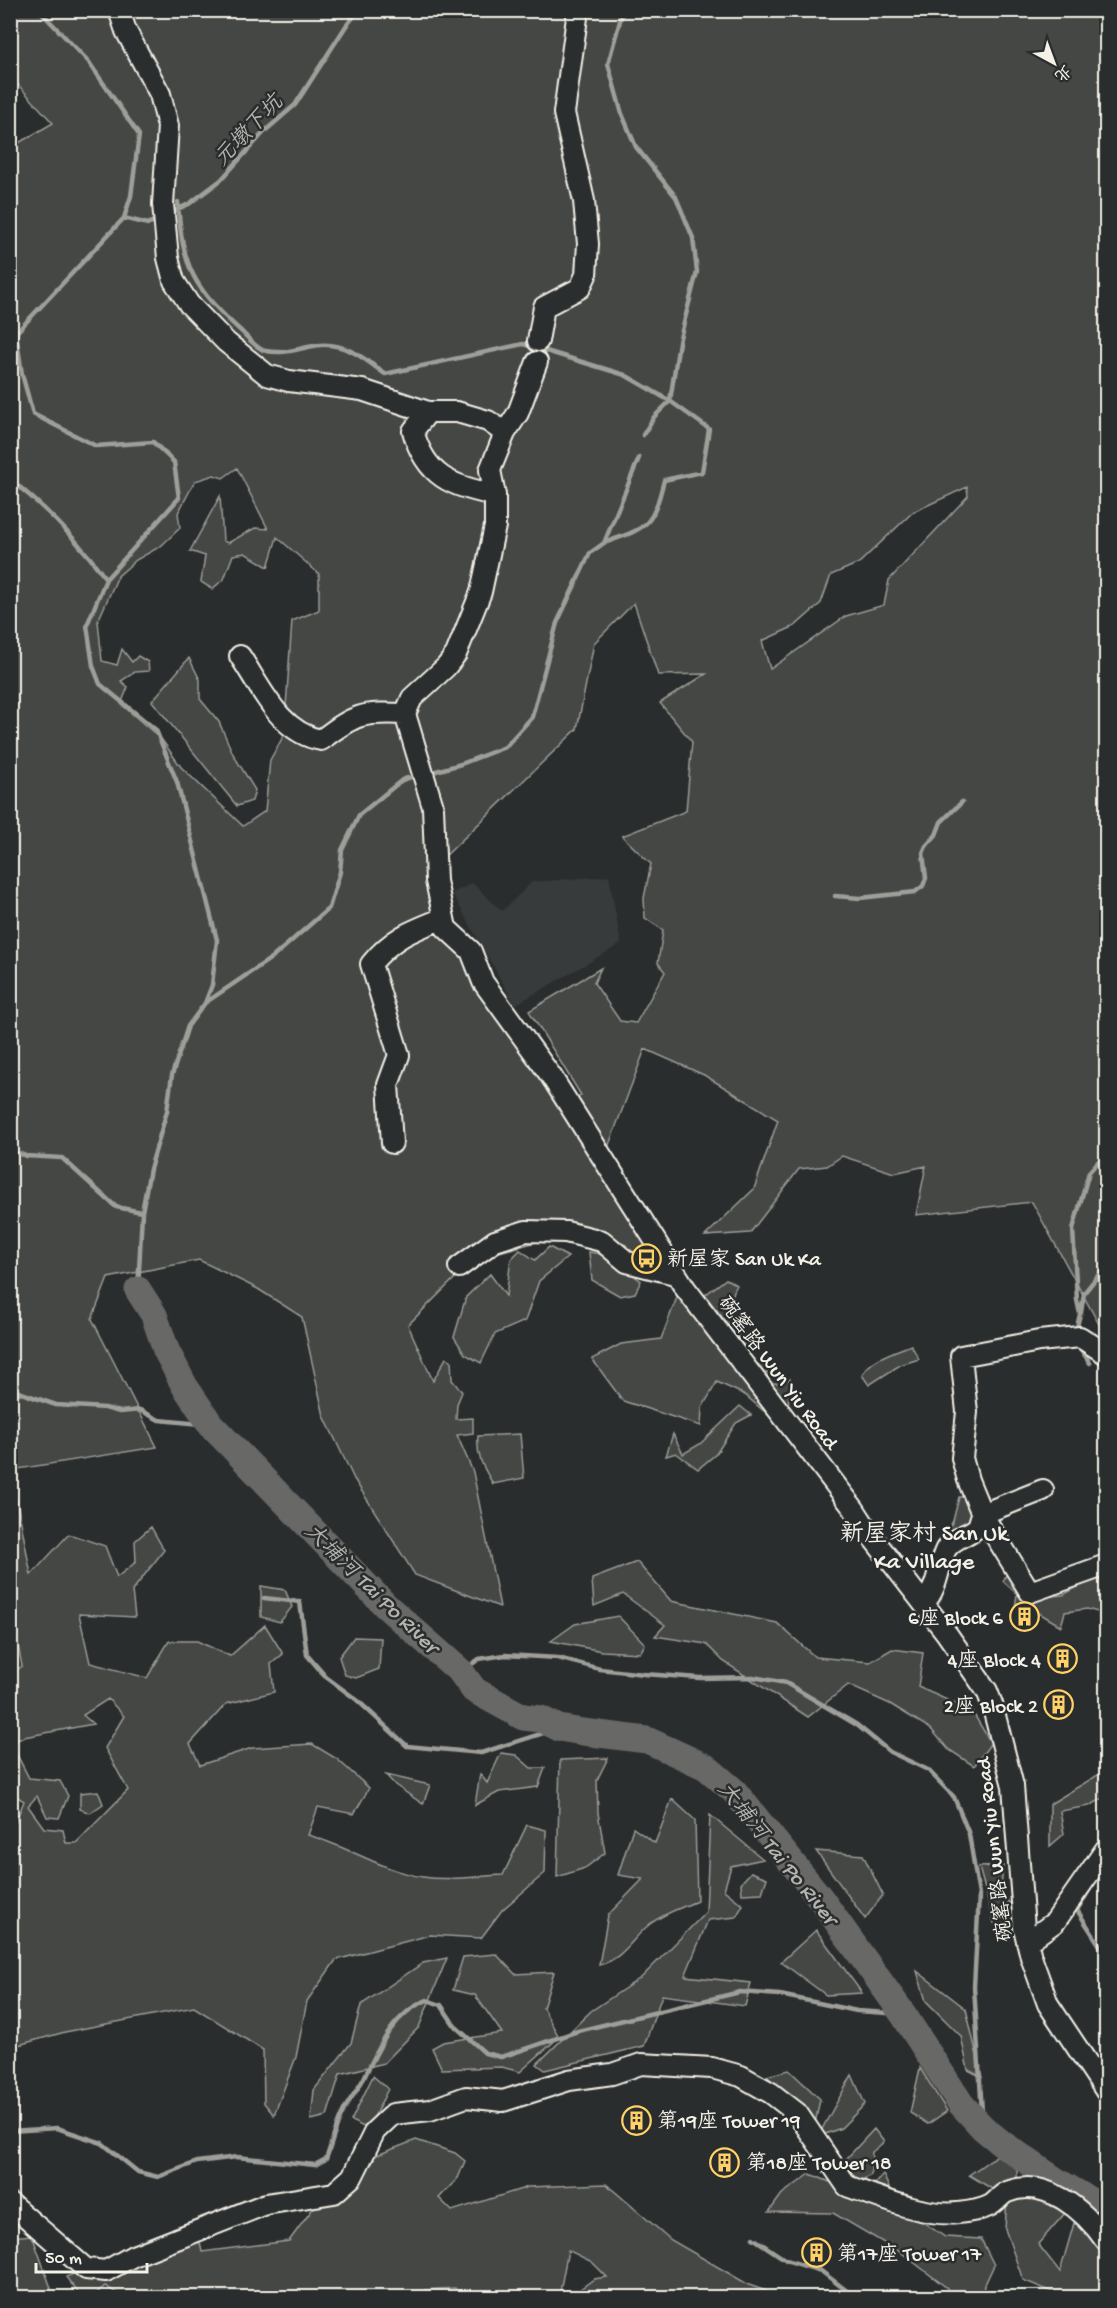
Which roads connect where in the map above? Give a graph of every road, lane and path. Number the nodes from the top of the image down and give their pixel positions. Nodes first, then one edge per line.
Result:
1 (119, 10) edge
2 (578, 10) edge
3 (538, 340) dead end
4 (537, 362) dead end
5 (428, 412) junction
6 (505, 433) junction
7 (495, 495) junction
8 (240, 656) dead end
9 (405, 714) junction
10 (444, 918) junction
11 (393, 1143) dead end
12 (459, 1267) dead end
13 (675, 1274) junction
14 (1107, 1354) edge
15 (1043, 1490) dead end
16 (982, 1514) junction
17 (1107, 1565) edge
18 (924, 1603) junction
19 (1107, 1850) edge
20 (1027, 1942) junction
21 (1107, 2091) edge
22 (10, 2203) edge
23 (1107, 2241) edge

1 - 5 street
2 - 3 street
4 - 6 street
5 - 6 street
5 - 7 street
6 - 7 street
7 - 9 street
8 - 9 street
9 - 10 street, 碗窰路 Wun Yiu Road
10 - 11 street
10 - 13 street, 碗窰路 Wun Yiu Road
12 - 13 street
13 - 18 street, 碗窰路 Wun Yiu Road
14 - 16 street
15 - 16 street
16 - 17 street
16 - 18 street
18 - 20 street, 碗窰路 Wun Yiu Road
19 - 20 street
20 - 21 street, 碗窰路 Wun Yiu Road
22 - 23 street

